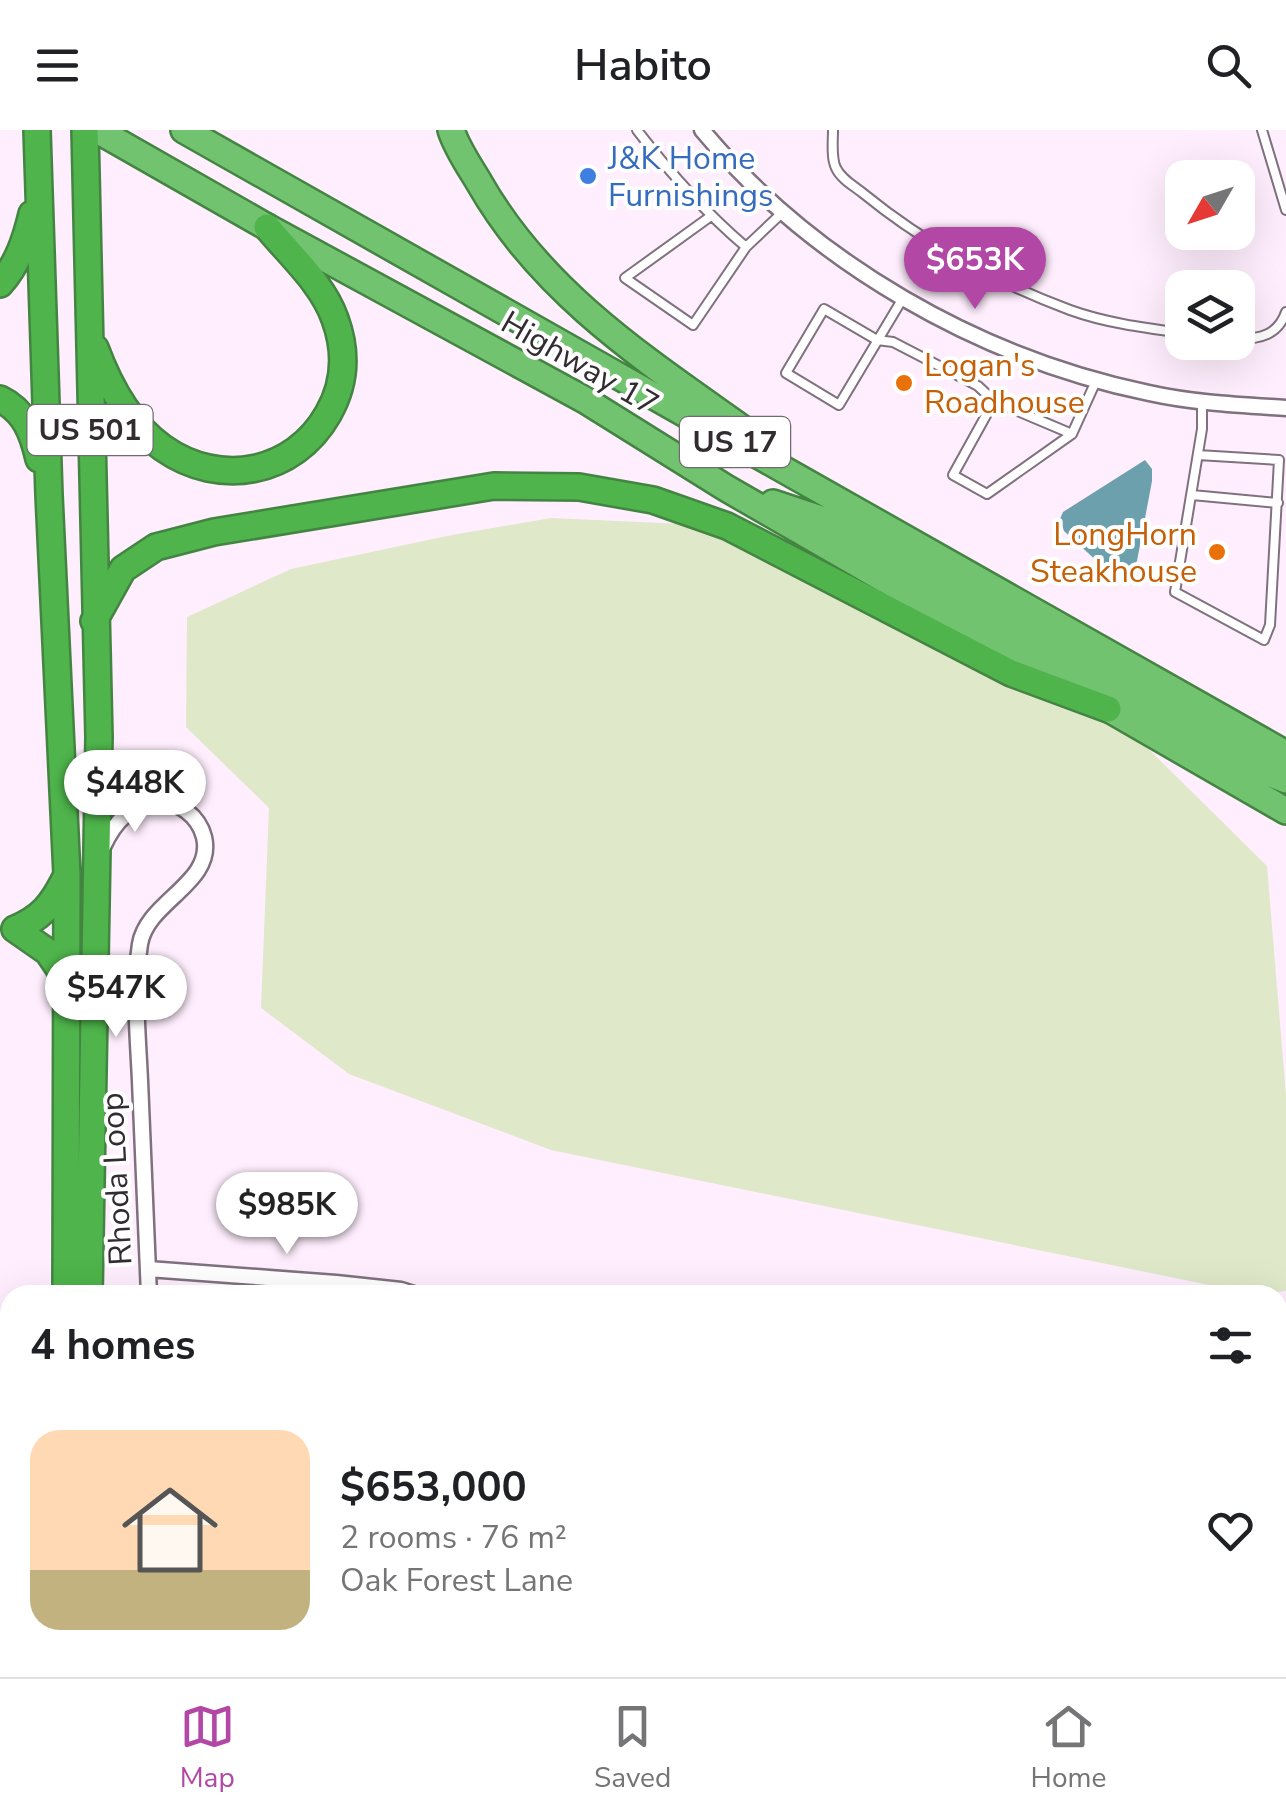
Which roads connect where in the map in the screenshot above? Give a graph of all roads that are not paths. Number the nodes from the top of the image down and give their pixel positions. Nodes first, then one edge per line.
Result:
1 (37, 130) edge
2 (85, 130) edge
3 (97, 130) edge
4 (184, 130) edge
5 (451, 130) edge
6 (638, 130) edge
7 (833, 130) edge
8 (1262, 130) edge
9 (704, 131) edge
10 (38, 189) junction
11 (1286, 210) edge
12 (784, 211) junction
13 (711, 216) junction
14 (267, 227) junction
15 (746, 247) junction
16 (0, 284) edge
17 (903, 297) junction
18 (1286, 312) edge
19 (88, 328) junction
20 (1165, 330) edge
21 (1255, 338) edge
22 (877, 340) junction
23 (1096, 381) junction
24 (0, 399) edge
25 (994, 400) junction
26 (1202, 402) junction
27 (1286, 408) edge
28 (1072, 434) junction
29 (1198, 456) junction
30 (726, 488) junction
31 (49, 495) junction
32 (1192, 495) junction
33 (1278, 503) junction
34 (856, 510) junction
35 (94, 621) junction
36 (1108, 709) junction
37 (99, 738) junction
38 (1286, 754) edge
39 (1286, 780) edge
40 (168, 800) junction
41 (1286, 811) edge
42 (97, 861) junction
43 (67, 875) junction
44 (7, 929) edge
45 (67, 980) junction
46 (148, 1269) junction
47 (66, 1285) edge
48 (90, 1285) edge
49 (149, 1285) edge
50 (355, 1285) edge

1 - 10 highway, US 501
2 - 19 highway, US 501
3 - 14 highway, Highway 17 / US 17
4 - 34 highway, Highway 17 / US 17
5 - 34 highway
6 - 13 lane
7 - 20 lane
8 - 11 lane
9 - 12 street
10 - 16 highway
10 - 31 highway, US 501
12 - 15 lane
12 - 17 street
13 - 15 lane
13 - 15 lane
14 - 19 highway
14 - 30 highway, Highway 17 / US 17
17 - 22 lane
17 - 23 street
18 - 21 lane
19 - 35 highway, US 501
22 - 22 lane
22 - 25 lane
23 - 26 street
23 - 28 lane
24 - 31 highway
25 - 28 lane
25 - 28 lane
26 - 27 street
26 - 29 lane
29 - 32 lane
29 - 33 lane
30 - 36 highway, Highway 17 / US 17
30 - 39 highway
31 - 43 highway, US 501
32 - 33 lane
32 - 33 lane
34 - 38 highway, Highway 17 / US 17
35 - 36 highway
35 - 37 highway, US 501
36 - 41 highway, Highway 17 / US 17
37 - 40 street
37 - 42 highway, US 501
40 - 42 street
40 - 46 street, Rhoda Loop
42 - 48 highway, US 501
43 - 44 highway
43 - 45 highway, US 501
44 - 45 highway
45 - 47 highway, US 501
46 - 49 street, Rhoda Loop
46 - 50 street

